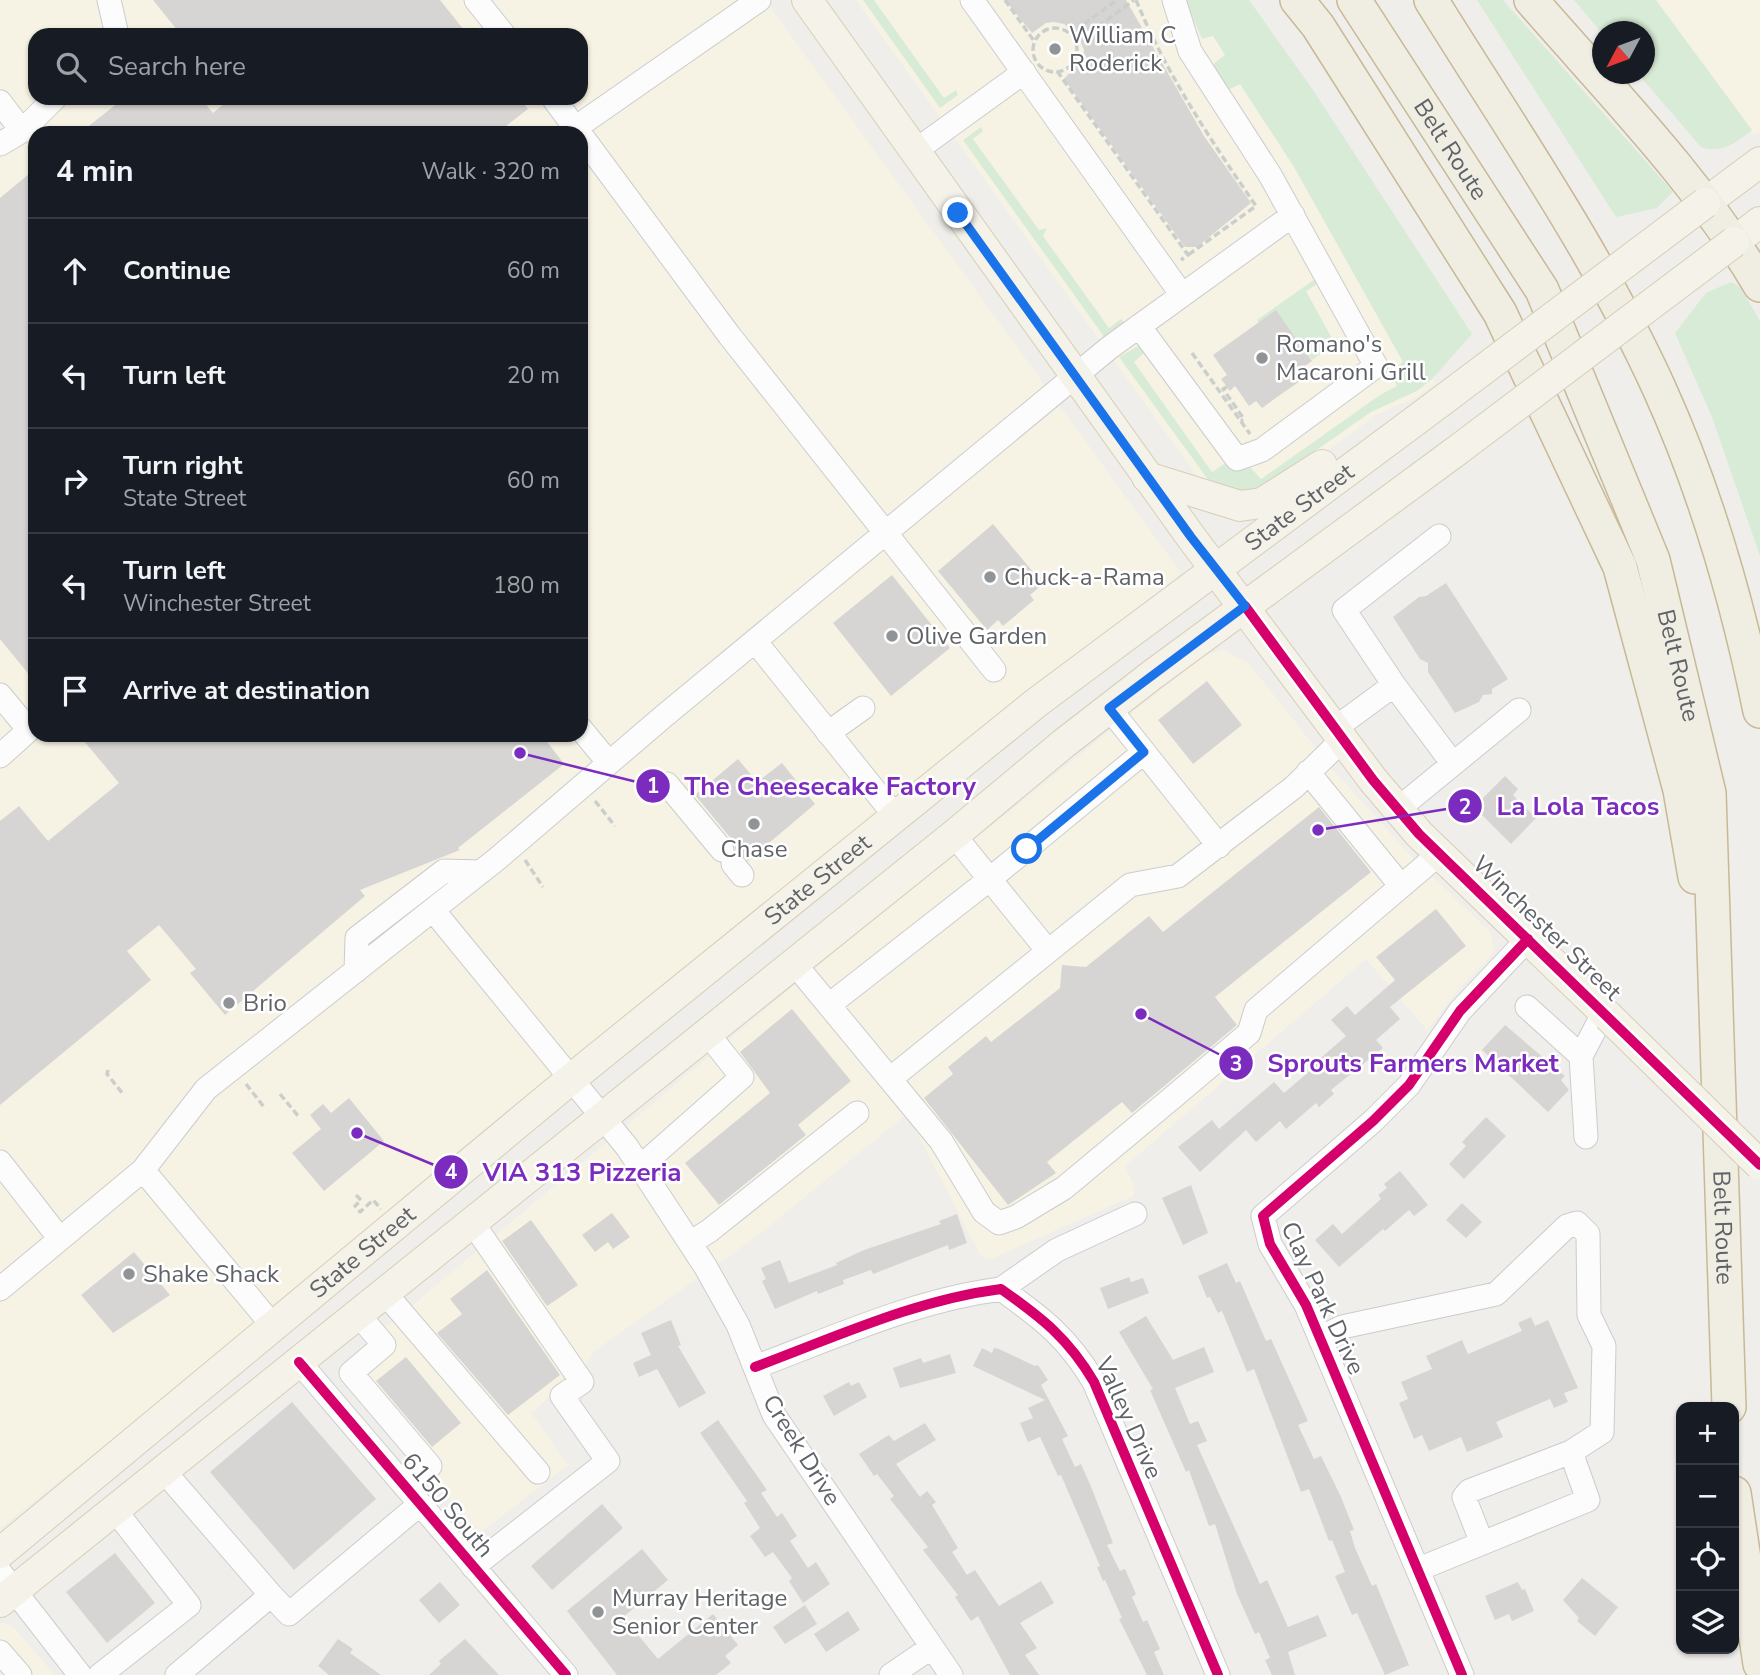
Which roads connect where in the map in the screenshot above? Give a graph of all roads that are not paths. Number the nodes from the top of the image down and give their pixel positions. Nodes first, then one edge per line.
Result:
1 (109, 0) edge
2 (476, 0) edge
3 (759, 0) edge
4 (807, 0) edge
5 (972, 0) edge
6 (1174, 0) edge
7 (1297, 0) edge
8 (1354, 0) edge
9 (1431, 0) edge
10 (1531, 0) edge
11 (115, 28) edge
12 (498, 28) edge
13 (1024, 72) junction
14 (0, 102) edge
15 (48, 105) edge
16 (558, 105) edge
17 (572, 126) edge
18 (584, 126) edge
19 (22, 131) junction
20 (0, 144) edge
21 (588, 148) edge
22 (915, 151) junction
23 (1760, 162) edge
24 (1705, 203) junction
25 (1293, 215) junction
26 (1760, 222) edge
27 (1734, 242) junction
28 (1760, 285) edge
29 (1182, 295) junction
30 (1139, 326) junction
31 (1075, 376) junction
32 (1439, 403) junction
33 (1147, 477) junction
34 (887, 532) junction
35 (1440, 536) dead end
36 (1215, 568) junction
37 (1245, 606) junction
38 (755, 641) junction
39 (994, 670) dead end
40 (1394, 685) junction
41 (0, 695) edge
42 (863, 708) dead end
43 (1109, 708) junction
44 (1519, 710) dead end
45 (1760, 711) edge
46 (28, 729) edge
47 (28, 731) edge
48 (828, 733) junction
49 (1338, 734) junction
50 (588, 738) edge
51 (1144, 752) junction
52 (0, 756) edge
53 (609, 763) junction
54 (1454, 764) junction
55 (1308, 772) junction
56 (667, 784) dead end
57 (1398, 809) junction
58 (896, 817) junction
59 (954, 835) junction
60 (1219, 846) junction
61 (1439, 854) junction
62 (733, 863) dead end
63 (481, 872) junction
64 (990, 879) junction
65 (1401, 886) junction
66 (433, 910) junction
67 (1528, 939) junction
68 (1048, 951) junction
69 (794, 963) junction
70 (356, 971) junction
71 (1716, 996) junction
72 (830, 1005) junction
73 (1527, 1007) dead end
74 (1606, 1014) junction
75 (707, 1033) junction
76 (1581, 1056) junction
77 (571, 1079) junction
78 (890, 1079) junction
79 (857, 1113) dead end
80 (603, 1116) junction
81 (1586, 1137) dead end
82 (0, 1162) edge
83 (1760, 1165) edge
84 (640, 1167) junction
85 (143, 1170) junction
86 (1135, 1214) dead end
87 (472, 1222) junction
88 (60, 1239) junction
89 (690, 1243) junction
90 (0, 1289) edge
91 (1001, 1289) junction
92 (384, 1292) junction
93 (357, 1313) junction
94 (274, 1327) junction
95 (1320, 1338) junction
96 (299, 1362) junction
97 (755, 1367) junction
98 (1729, 1402) edge
99 (1571, 1452) junction
100 (163, 1471) junction
101 (538, 1472) dead end
102 (413, 1495) junction
103 (114, 1510) junction
104 (1739, 1526) edge
105 (1482, 1543) junction
106 (0, 1553) edge
107 (473, 1566) junction
108 (1419, 1569) junction
109 (5, 1588) edge
110 (271, 1595) junction
111 (932, 1647) junction
112 (0, 1651) edge
113 (1760, 1664) edge
114 (20, 1675) edge
115 (80, 1675) edge
116 (100, 1675) edge
117 (177, 1675) edge
118 (566, 1675) edge
119 (891, 1675) edge
120 (951, 1675) edge
121 (1217, 1675) edge
122 (1462, 1675) edge

1 - 11 street
2 - 12 street
3 - 18 street
4 - 22 main road, Winchester Street
5 - 13 street
6 - 25 street
7 - 71 highway
8 - 71 highway, Belt Route
9 - 45 highway
10 - 24 highway
13 - 22 street
13 - 29 street
14 - 19 street
15 - 19 street
16 - 17 street
19 - 20 street
21 - 34 street
22 - 31 main road, Winchester Street
23 - 24 main road, State Street
24 - 27 highway
24 - 32 main road, State Street, bridge
25 - 29 street
25 - 30 street
26 - 27 main road, State Street
27 - 28 highway
27 - 37 main road, State Street, bridge
29 - 30 street
30 - 31 street
31 - 33 main road, Winchester Street
31 - 34 street
32 - 33 main road
32 - 36 main road, State Street
33 - 36 main road, Winchester Street
34 - 38 street
34 - 39 street
35 - 40 street
36 - 37 main road, Winchester Street
36 - 58 main road, State Street
37 - 43 main road, State Street
37 - 49 main road, Winchester Street
38 - 48 street
38 - 53 street
40 - 49 street
40 - 54 street
41 - 46 street
42 - 48 street
43 - 51 street
43 - 59 main road, State Street
44 - 54 street
47 - 52 street
48 - 58 street
49 - 55 street
49 - 57 main road, Winchester Street
50 - 53 street
51 - 60 street
51 - 64 street
53 - 63 street
54 - 57 street
55 - 60 street
55 - 65 street
56 - 62 street
57 - 61 main road, Winchester Street
58 - 77 main road, State Street
59 - 64 street
59 - 69 main road, State Street
60 - 68 street
61 - 65 street
61 - 67 main road, Winchester Street
63 - 66 street
63 - 70 street
64 - 68 street
64 - 72 street
65 - 78 street
66 - 70 street
66 - 77 street, Creek Drive
67 - 74 main road, Winchester Street
67 - 95 street, Clay Park Drive
68 - 78 street
69 - 72 street
69 - 75 main road, State Street
70 - 85 street
71 - 98 highway, Belt Route
72 - 78 street
73 - 76 street
74 - 76 street
74 - 83 main road, Winchester Street, bridge
75 - 80 main road, State Street
75 - 84 street
76 - 81 street
77 - 80 street, Creek Drive
77 - 94 main road, State Street
79 - 89 street
80 - 84 street, Creek Drive
80 - 87 main road, State Street
82 - 88 street
84 - 89 street, Creek Drive
85 - 88 street
85 - 94 street
86 - 91 street
87 - 92 main road, State Street
87 - 107 street
88 - 90 street
89 - 97 street, Creek Drive
91 - 97 street
91 - 121 street, Valley Drive
92 - 93 main road, State Street
92 - 101 street
93 - 96 main road, State Street
93 - 102 street
94 - 106 main road, State Street
95 - 99 street
95 - 108 street, Clay Park Drive
96 - 100 main road, State Street
96 - 102 street, 6150 South
97 - 111 street, Creek Drive
99 - 105 street
99 - 105 street
100 - 103 main road, State Street
100 - 110 street
102 - 107 street, 6150 South
102 - 110 street
103 - 109 main road, State Street
103 - 116 street
104 - 113 highway
105 - 108 street
107 - 118 street, 6150 South
108 - 122 street, Clay Park Drive
109 - 115 street
110 - 117 street
111 - 119 street
111 - 120 street, Creek Drive
112 - 114 street

